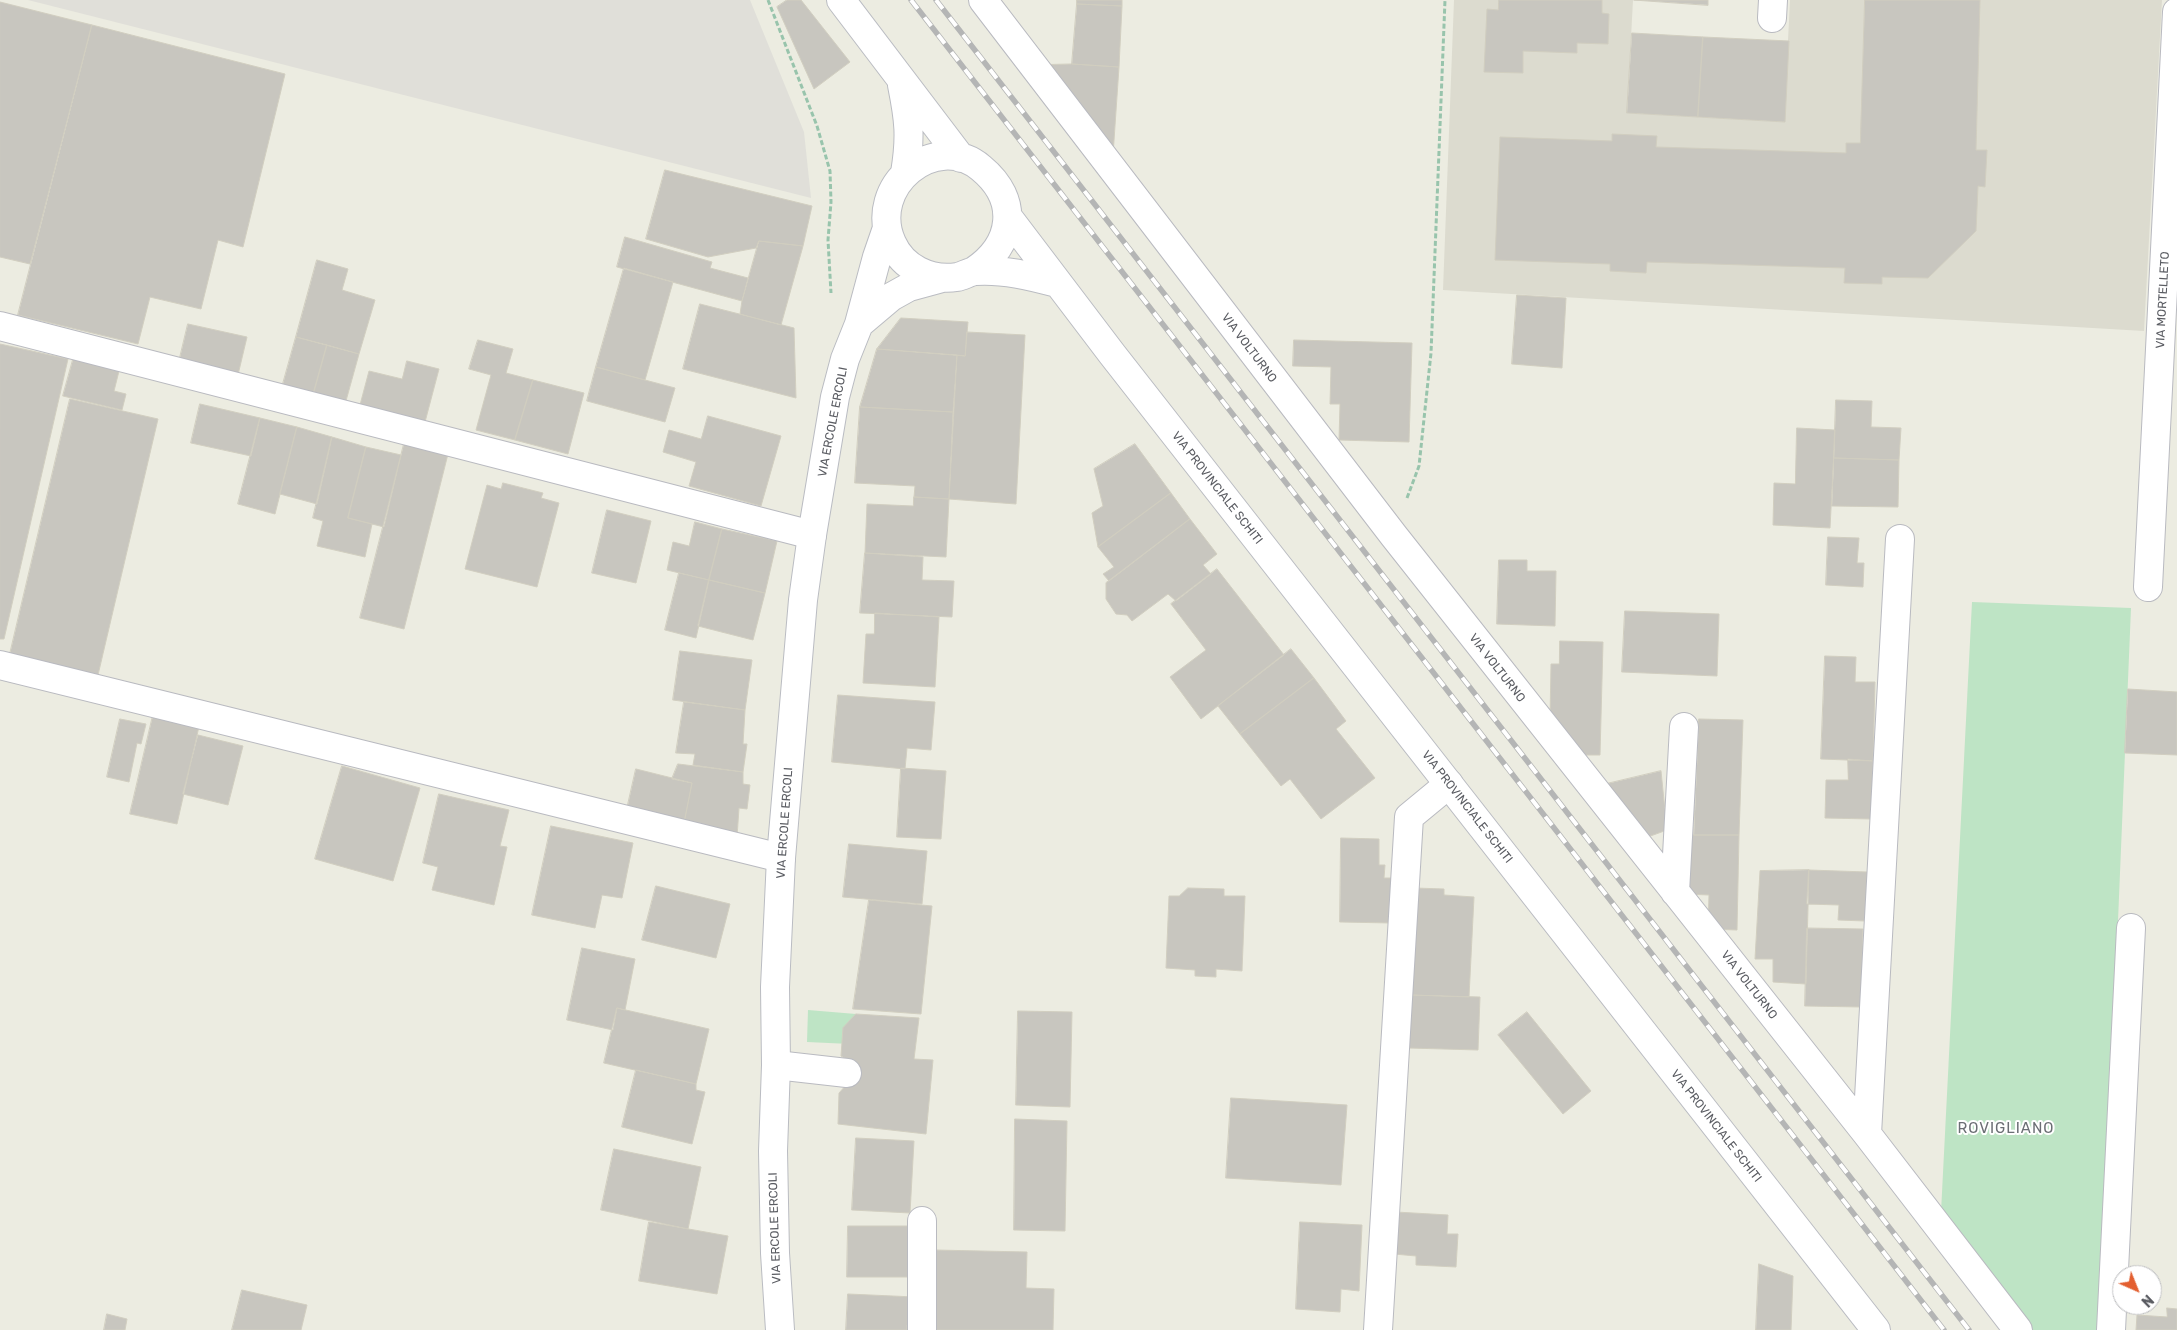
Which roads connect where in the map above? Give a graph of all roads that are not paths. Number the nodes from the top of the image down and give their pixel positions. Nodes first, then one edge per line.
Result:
1 (841, 0) edge
2 (983, 0) edge
3 (2177, 12) edge
4 (900, 78) junction
5 (961, 158) junction
6 (905, 173) junction
7 (1008, 217) junction
8 (886, 228) junction
9 (974, 271) junction
10 (942, 278) junction
11 (1057, 283) junction
12 (859, 324) junction
13 (0, 326) edge
14 (812, 535) junction
15 (1900, 539) dead end
16 (2148, 587) dead end
17 (0, 665) edge
18 (1684, 727) dead end
19 (1449, 784) junction
20 (781, 858) junction
21 (1675, 892) junction
22 (2130, 928) dead end
23 (776, 1065) junction
24 (847, 1073) dead end
25 (1867, 1134) junction
26 (922, 1221) dead end
27 (780, 1330) edge
28 (922, 1330) edge
29 (1378, 1330) edge
30 (1876, 1330) edge
31 (2018, 1330) edge
32 (2111, 1330) edge

1 - 4 street, VIA PROVINCIALE SCHITI
2 - 21 street, VIA VOLTURNO
3 - 16 street, VIA MORTELLETO
4 - 5 street, VIA PROVINCIALE SCHITI
4 - 6 street, VIA PROVINCIALE SCHITI
5 - 6 street, VIA PROVINCIALE SCHITI
5 - 7 street, VIA PROVINCIALE SCHITI
6 - 8 street, VIA PROVINCIALE SCHITI
7 - 9 street, VIA PROVINCIALE SCHITI
7 - 11 street, VIA PROVINCIALE SCHITI
8 - 10 street, VIA PROVINCIALE SCHITI
8 - 12 street, VIA ERCOLE ERCOLI
9 - 10 street, VIA PROVINCIALE SCHITI
9 - 11 street, VIA PROVINCIALE SCHITI
10 - 12 street, VIA ERCOLE ERCOLI
11 - 19 street, VIA PROVINCIALE SCHITI
12 - 14 street, VIA ERCOLE ERCOLI
13 - 14 street
14 - 20 street, VIA ERCOLE ERCOLI
15 - 25 street
17 - 20 street
18 - 21 street
19 - 29 street
19 - 30 street, VIA PROVINCIALE SCHITI
20 - 23 street, VIA ERCOLE ERCOLI
21 - 25 street, VIA VOLTURNO
22 - 32 street
23 - 24 street
23 - 27 street, VIA ERCOLE ERCOLI
25 - 31 street, VIA VOLTURNO
26 - 28 street

